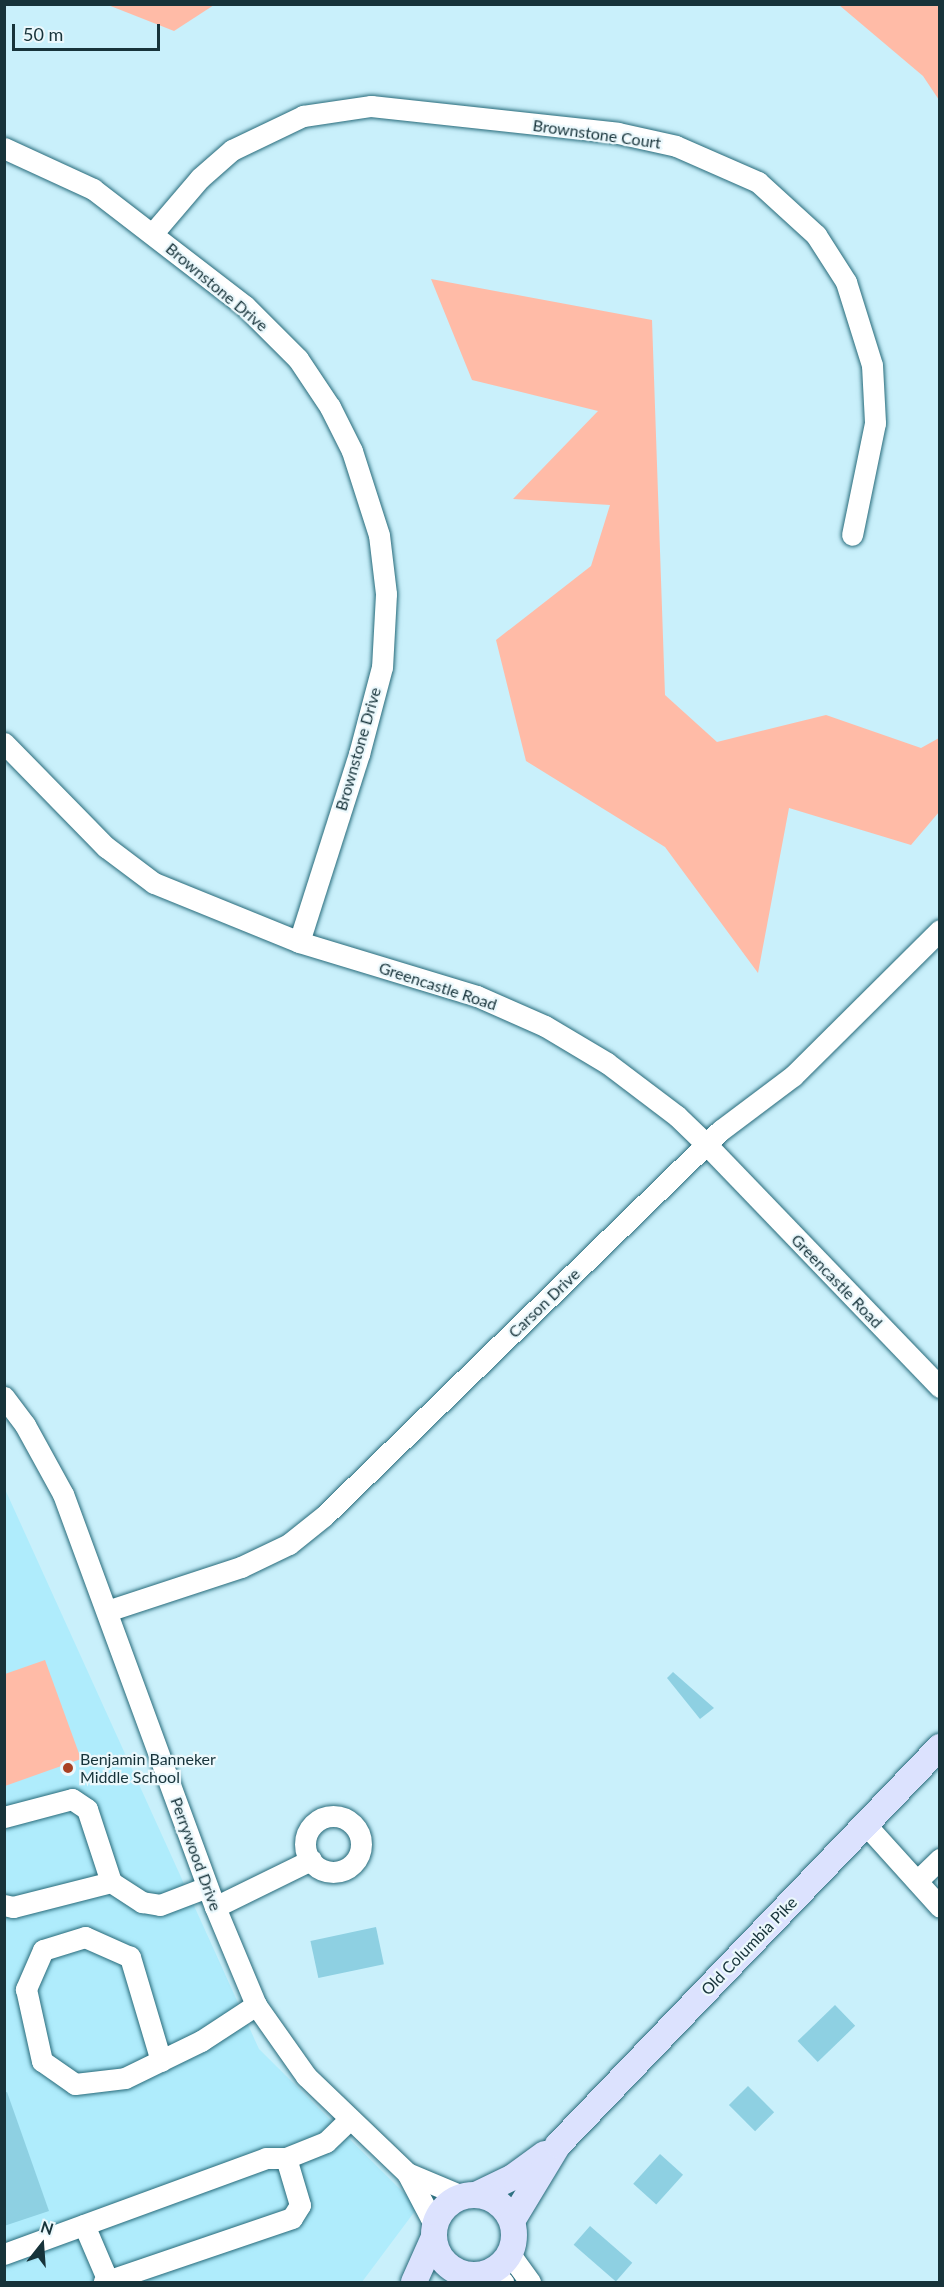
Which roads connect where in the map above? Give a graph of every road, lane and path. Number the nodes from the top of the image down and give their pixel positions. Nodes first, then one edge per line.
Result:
1 (4, 148) edge
2 (153, 233) junction
3 (852, 535) dead end
4 (4, 743) edge
5 (939, 930) edge
6 (299, 942) junction
7 (707, 1145) junction
8 (939, 1387) edge
9 (4, 1397) edge
10 (107, 1611) junction
11 (939, 1747) edge
12 (4, 1817) edge
13 (866, 1825) junction
14 (939, 1859) edge
15 (311, 1860) dead end
16 (916, 1881) junction
17 (111, 1882) junction
18 (207, 1887) junction
19 (4, 1905) edge
20 (214, 1907) junction
21 (939, 1907) edge
22 (256, 2005) junction
23 (161, 2061) junction
24 (348, 2121) junction
25 (558, 2145) junction
26 (286, 2158) junction
27 (406, 2173) junction
28 (469, 2196) junction
29 (512, 2222) junction
30 (84, 2225) junction
31 (434, 2231) junction
32 (509, 2253) junction
33 (4, 2254) edge
34 (449, 2278) edge
35 (494, 2278) edge
36 (106, 2282) edge
37 (414, 2283) edge
38 (530, 2283) edge

1 - 2 street, Brownstone Drive
2 - 3 street, Brownstone Court
2 - 6 street, Brownstone Drive
4 - 6 street, Greencastle Road
5 - 7 street, Carson Drive
6 - 7 street, Greencastle Road
7 - 8 street, Greencastle Road
7 - 10 street, Carson Drive
9 - 10 street, Perrywood Drive
10 - 18 street, Perrywood Drive
11 - 13 main road, Old Columbia Pike
12 - 17 street
13 - 16 street
13 - 25 main road, Old Columbia Pike
14 - 16 street
15 - 20 street
16 - 21 street
17 - 18 street
17 - 19 street
18 - 20 street, Perrywood Drive
20 - 22 street, Perrywood Drive
22 - 23 street
22 - 24 street, Perrywood Drive
23 - 23 street
24 - 26 street
24 - 27 street, Perrywood Drive
25 - 28 main road, Old Columbia Pike
25 - 29 main road, Old Columbia Pike
26 - 30 street
26 - 36 street
27 - 28 street, Perrywood Drive
27 - 31 street, Perrywood Drive
28 - 29 main road
28 - 31 main road
29 - 32 main road
30 - 33 street
30 - 36 street
31 - 34 main road
31 - 37 main road
32 - 35 main road
32 - 38 street
34 - 35 main road

